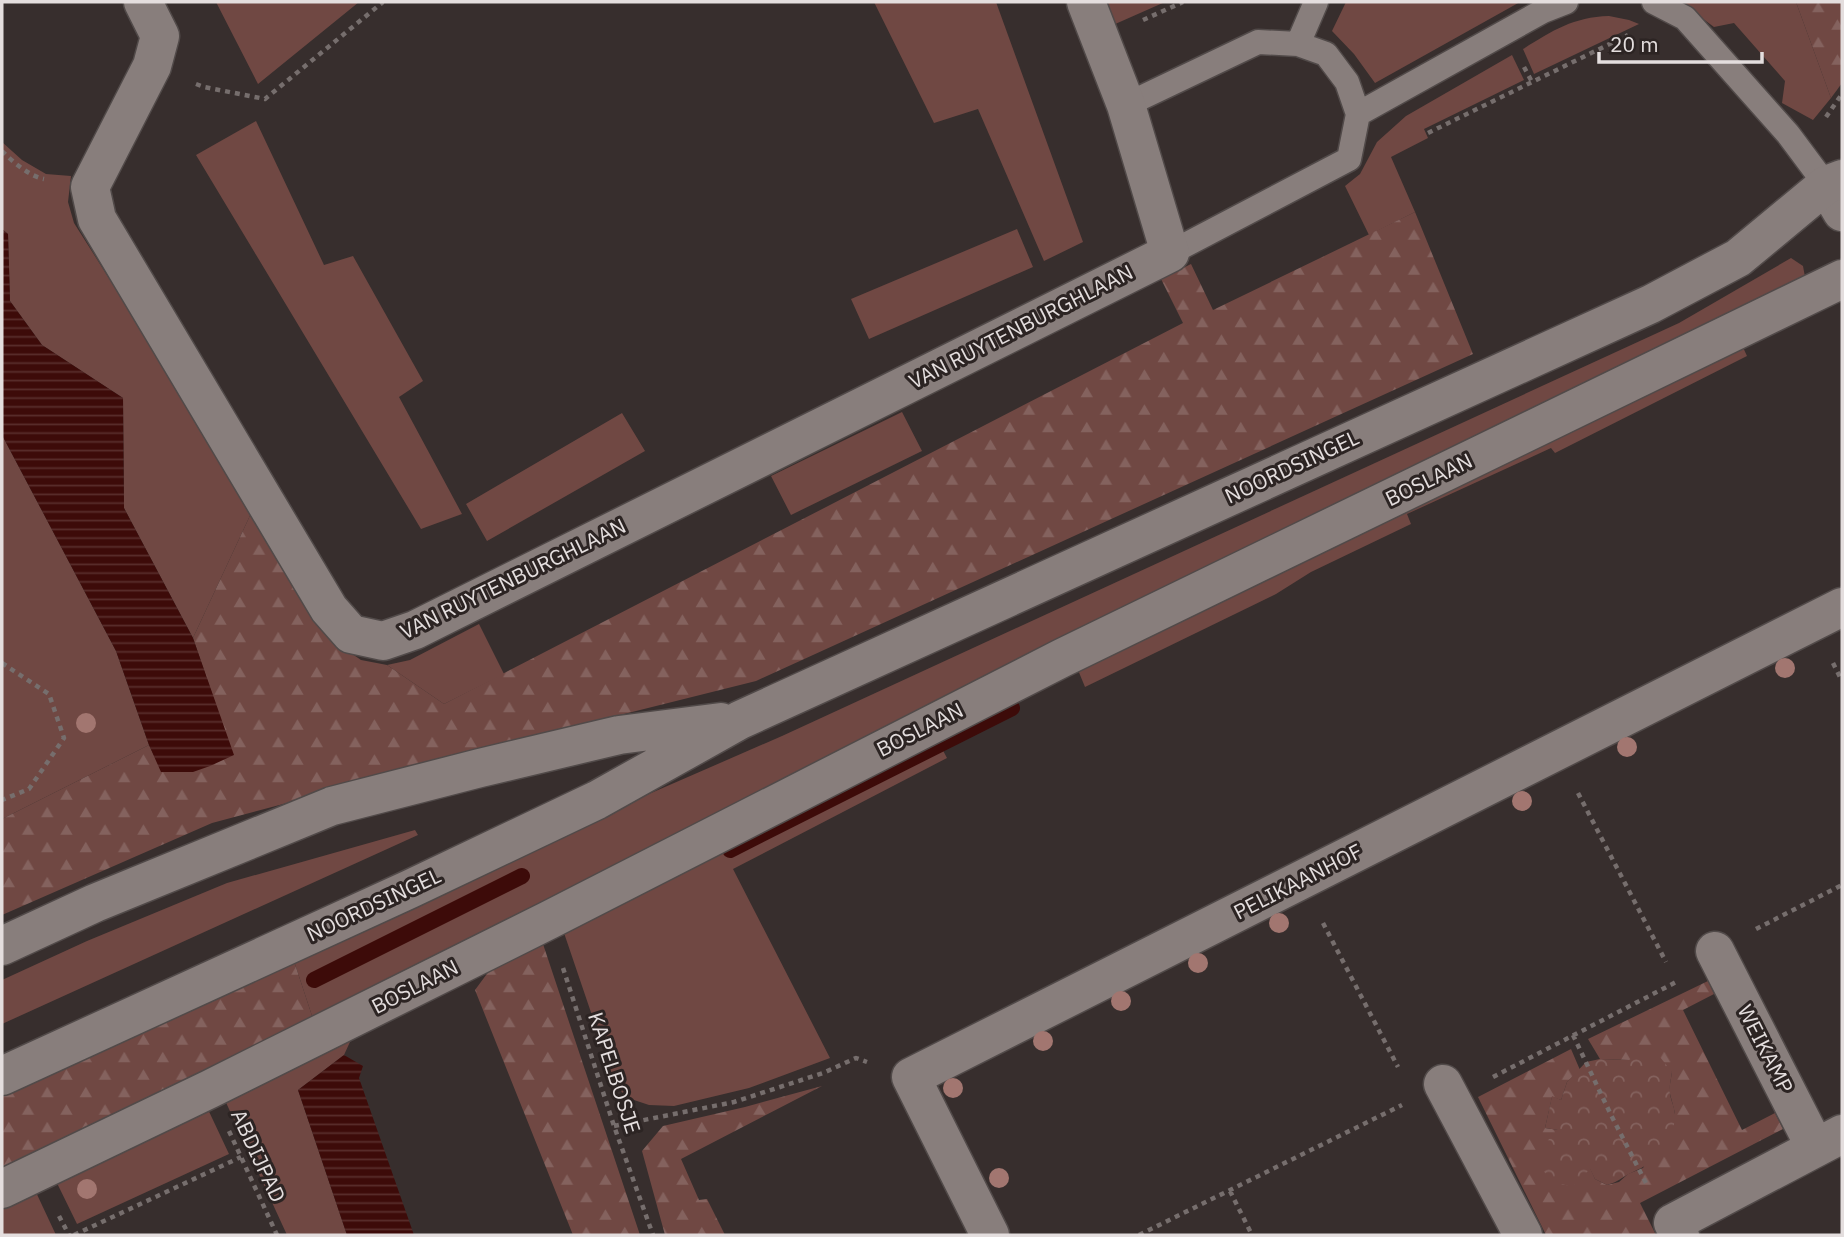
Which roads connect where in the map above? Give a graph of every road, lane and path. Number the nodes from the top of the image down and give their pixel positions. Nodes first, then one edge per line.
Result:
1 (143, 2) edge
2 (383, 2) edge
3 (1086, 2) edge
4 (1316, 2) edge
5 (1566, 2) edge
6 (1663, 7) edge
7 (1298, 44) junction
8 (152, 66) junction
9 (1126, 105) junction
10 (1358, 114) junction
11 (1428, 133) dead end
12 (1842, 149) edge
13 (1837, 192) edge
14 (1170, 253) junction
15 (1842, 279) edge
16 (1842, 607) edge
17 (2, 663) edge
18 (740, 720) junction
19 (1557, 752) junction
20 (2, 800) edge
21 (1301, 880) junction
22 (1842, 885) edge
23 (549, 920) junction
24 (2, 946) edge
25 (1717, 954) junction
26 (1670, 970) dead end
27 (1573, 1035) junction
28 (2, 1076) edge
29 (911, 1077) junction
30 (210, 1089) junction
31 (1437, 1094) junction
32 (614, 1126) junction
33 (1829, 1140) edge
34 (241, 1157) junction
35 (2, 1189) edge
36 (1230, 1191) junction
37 (1676, 1229) edge
38 (74, 1235) edge
39 (277, 1235) edge
40 (653, 1235) edge
41 (990, 1235) edge
42 (1139, 1235) edge
43 (1252, 1235) edge
44 (1522, 1235) edge

1 - 8 street, VAN RUYTENBURGHLAAN
2 - 8 path
3 - 9 street
4 - 7 lane
5 - 10 lane
6 - 11 path
6 - 13 lane
7 - 9 lane
7 - 10 lane
8 - 14 street, VAN RUYTENBURGHLAAN
9 - 14 street
10 - 14 lane, VAN RUYTENBURGHLAAN
12 - 13 street, NOORDSINGEL
13 - 18 street, NOORDSINGEL
15 - 23 street, BOSLAAN
16 - 19 street, PELIKAANHOF
17 - 20 path
18 - 24 street, NOORDSINGEL
18 - 28 street, NOORDSINGEL
19 - 21 street, PELIKAANHOF
19 - 26 path
21 - 29 street, PELIKAANHOF
21 - 31 path
22 - 25 path
23 - 30 street, BOSLAAN
23 - 32 path, KAPELBOSJE
25 - 27 path
25 - 33 street, WEIKAMP
27 - 31 path
27 - 37 path
29 - 32 path
29 - 41 street
30 - 34 path, ABDIJPAD
30 - 35 street, BOSLAAN
31 - 36 path
31 - 44 street
32 - 40 path, KAPELBOSJE
33 - 37 street, WEIKAMP
34 - 38 path
34 - 39 path, ABDIJPAD
36 - 42 path
36 - 43 path

